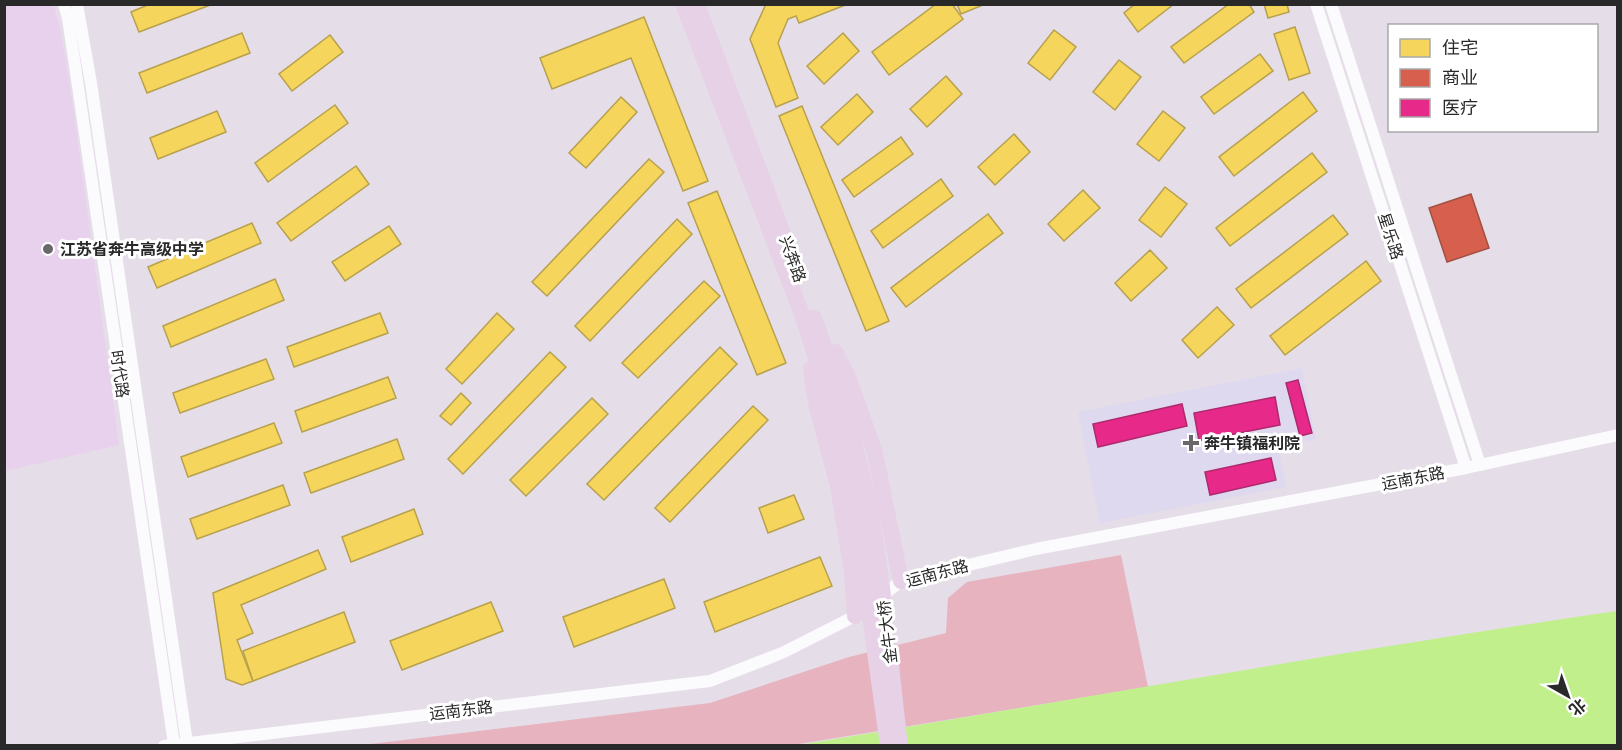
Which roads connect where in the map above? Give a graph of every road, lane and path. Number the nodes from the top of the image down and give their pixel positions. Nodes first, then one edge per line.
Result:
1 (64, 4) edge
2 (77, 4) edge
3 (683, 4) edge
4 (697, 4) edge
5 (1316, 4) edge
6 (1331, 4) edge
7 (808, 315) junction
8 (1617, 435) edge
9 (1480, 465) junction
10 (1466, 468) junction
11 (865, 520) junction
12 (902, 581) junction
13 (855, 616) junction
14 (175, 744) edge
15 (888, 746) edge
16 (900, 746) edge

1 - 14 street, 时代路
2 - 14 street, 时代路
3 - 7 main road
4 - 7 main road, 兴奔路
5 - 10 street, 星乐路
6 - 9 street, 星乐路
7 - 11 main road, 兴奔路
7 - 12 main road
7 - 13 main road
8 - 9 street, 运南东路
9 - 10 street, 运南东路
10 - 12 street, 运南东路
11 - 15 main road, 金牛大桥
11 - 16 main road, 金牛大桥
12 - 13 street, 运南东路
13 - 14 street, 运南东路

